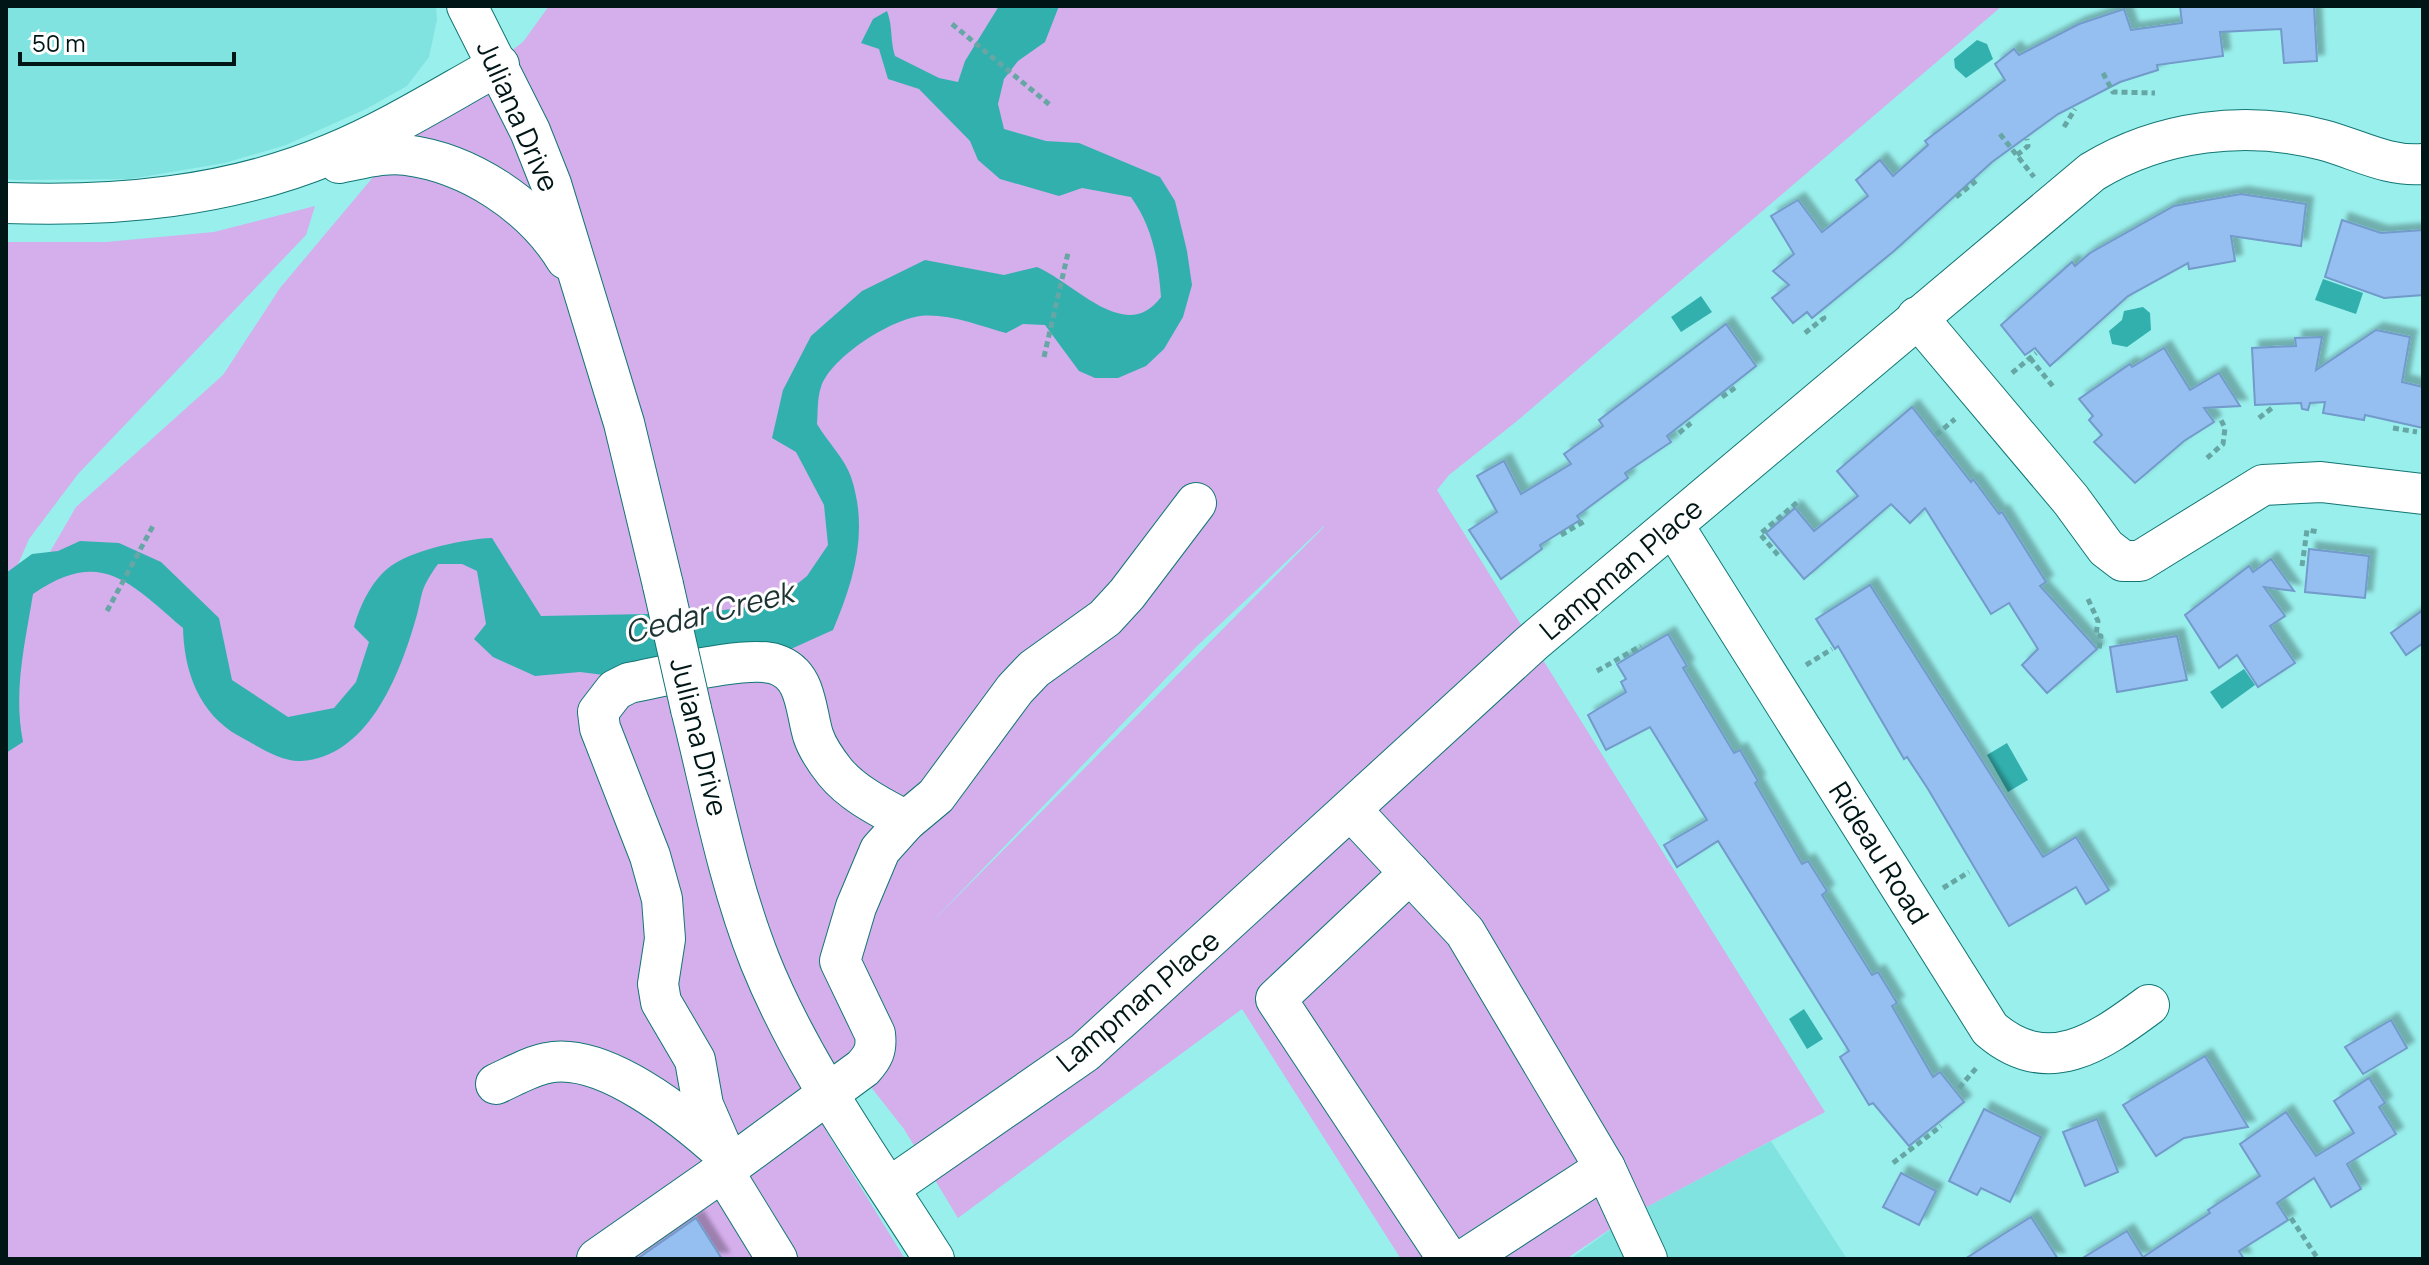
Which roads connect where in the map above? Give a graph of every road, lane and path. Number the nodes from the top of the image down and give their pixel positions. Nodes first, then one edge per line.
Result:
1 (467, 6) edge
2 (952, 24) dead end
3 (499, 65) junction
4 (2103, 73) dead end
5 (2155, 93) dead end
6 (1050, 105) dead end
7 (2075, 109) dead end
8 (2064, 127) dead end
9 (2000, 134) dead end
10 (2027, 139) dead end
11 (2017, 155) junction
12 (2423, 164) edge
13 (265, 177) junction
14 (1976, 181) dead end
15 (1956, 197) dead end
16 (2054, 202) junction
17 (6, 203) edge
18 (1068, 253) dead end
19 (1821, 314) dead end
20 (593, 317) junction
21 (1917, 317) junction
22 (1805, 333) dead end
23 (2036, 353) dead end
24 (1044, 357) dead end
25 (2030, 358) junction
26 (2012, 373) dead end
27 (1736, 387) dead end
28 (2055, 389) dead end
29 (1722, 397) dead end
30 (2272, 408) dead end
31 (2220, 418) dead end
32 (2259, 418) dead end
33 (1955, 419) dead end
34 (1691, 423) dead end
35 (2393, 428) dead end
36 (2417, 432) dead end
37 (1679, 433) dead end
38 (1936, 435) dead end
39 (2207, 458) dead end
40 (2423, 494) edge
41 (1800, 500) dead end
42 (1196, 503) dead end
43 (1585, 521) dead end
44 (154, 524) dead end
45 (1673, 525) junction
46 (2319, 532) dead end
47 (1561, 535) dead end
48 (1778, 555) dead end
49 (2302, 566) dead end
50 (2088, 599) dead end
51 (107, 611) dead end
52 (1641, 646) dead end
53 (1832, 649) dead end
54 (2099, 649) dead end
55 (1806, 665) dead end
56 (1597, 671) dead end
57 (1352, 811) junction
58 (906, 821) junction
59 (1969, 872) dead end
60 (1410, 873) junction
61 (1943, 888) dead end
62 (2149, 1005) dead end
63 (1978, 1066) dead end
64 (496, 1084) dead end
65 (1959, 1088) dead end
66 (827, 1094) junction
67 (1941, 1126) dead end
68 (724, 1162) junction
69 (1893, 1163) dead end
70 (1605, 1168) junction
71 (889, 1188) junction
72 (2291, 1218) dead end
73 (1642, 1257) edge
74 (597, 1259) edge
75 (777, 1259) edge
76 (934, 1259) edge
77 (1448, 1259) edge
78 (1465, 1259) edge
79 (2318, 1259) edge

1 - 3 street, Juliana Drive
2 - 6 path
3 - 13 street
3 - 20 street, Juliana Drive
4 - 5 path
7 - 8 path
9 - 11 path
10 - 11 path
11 - 16 path
12 - 16 street, Lampman Place
13 - 17 street
13 - 20 street
14 - 15 path
16 - 21 street, Lampman Place
18 - 24 path
19 - 22 path
20 - 66 street, Juliana Drive, bridge
21 - 40 street
21 - 45 street, Lampman Place
23 - 25 path
25 - 26 path
25 - 28 path
27 - 29 path
30 - 32 path
31 - 39 path
33 - 38 path
34 - 37 path
35 - 36 path
41 - 48 path
42 - 58 street
43 - 47 path
44 - 51 path
45 - 57 street, Lampman Place
45 - 62 street, Rideau Road
46 - 49 path
50 - 54 path
52 - 56 path
53 - 55 path
57 - 60 street
57 - 71 street, Lampman Place
58 - 66 street
58 - 68 street
59 - 61 path
60 - 70 street
60 - 77 street
63 - 65 path
64 - 68 street
66 - 68 street
66 - 71 street, Juliana Drive
67 - 69 path
68 - 74 street
68 - 75 street
70 - 73 street
70 - 78 street
71 - 76 street, Juliana Drive
72 - 79 path

